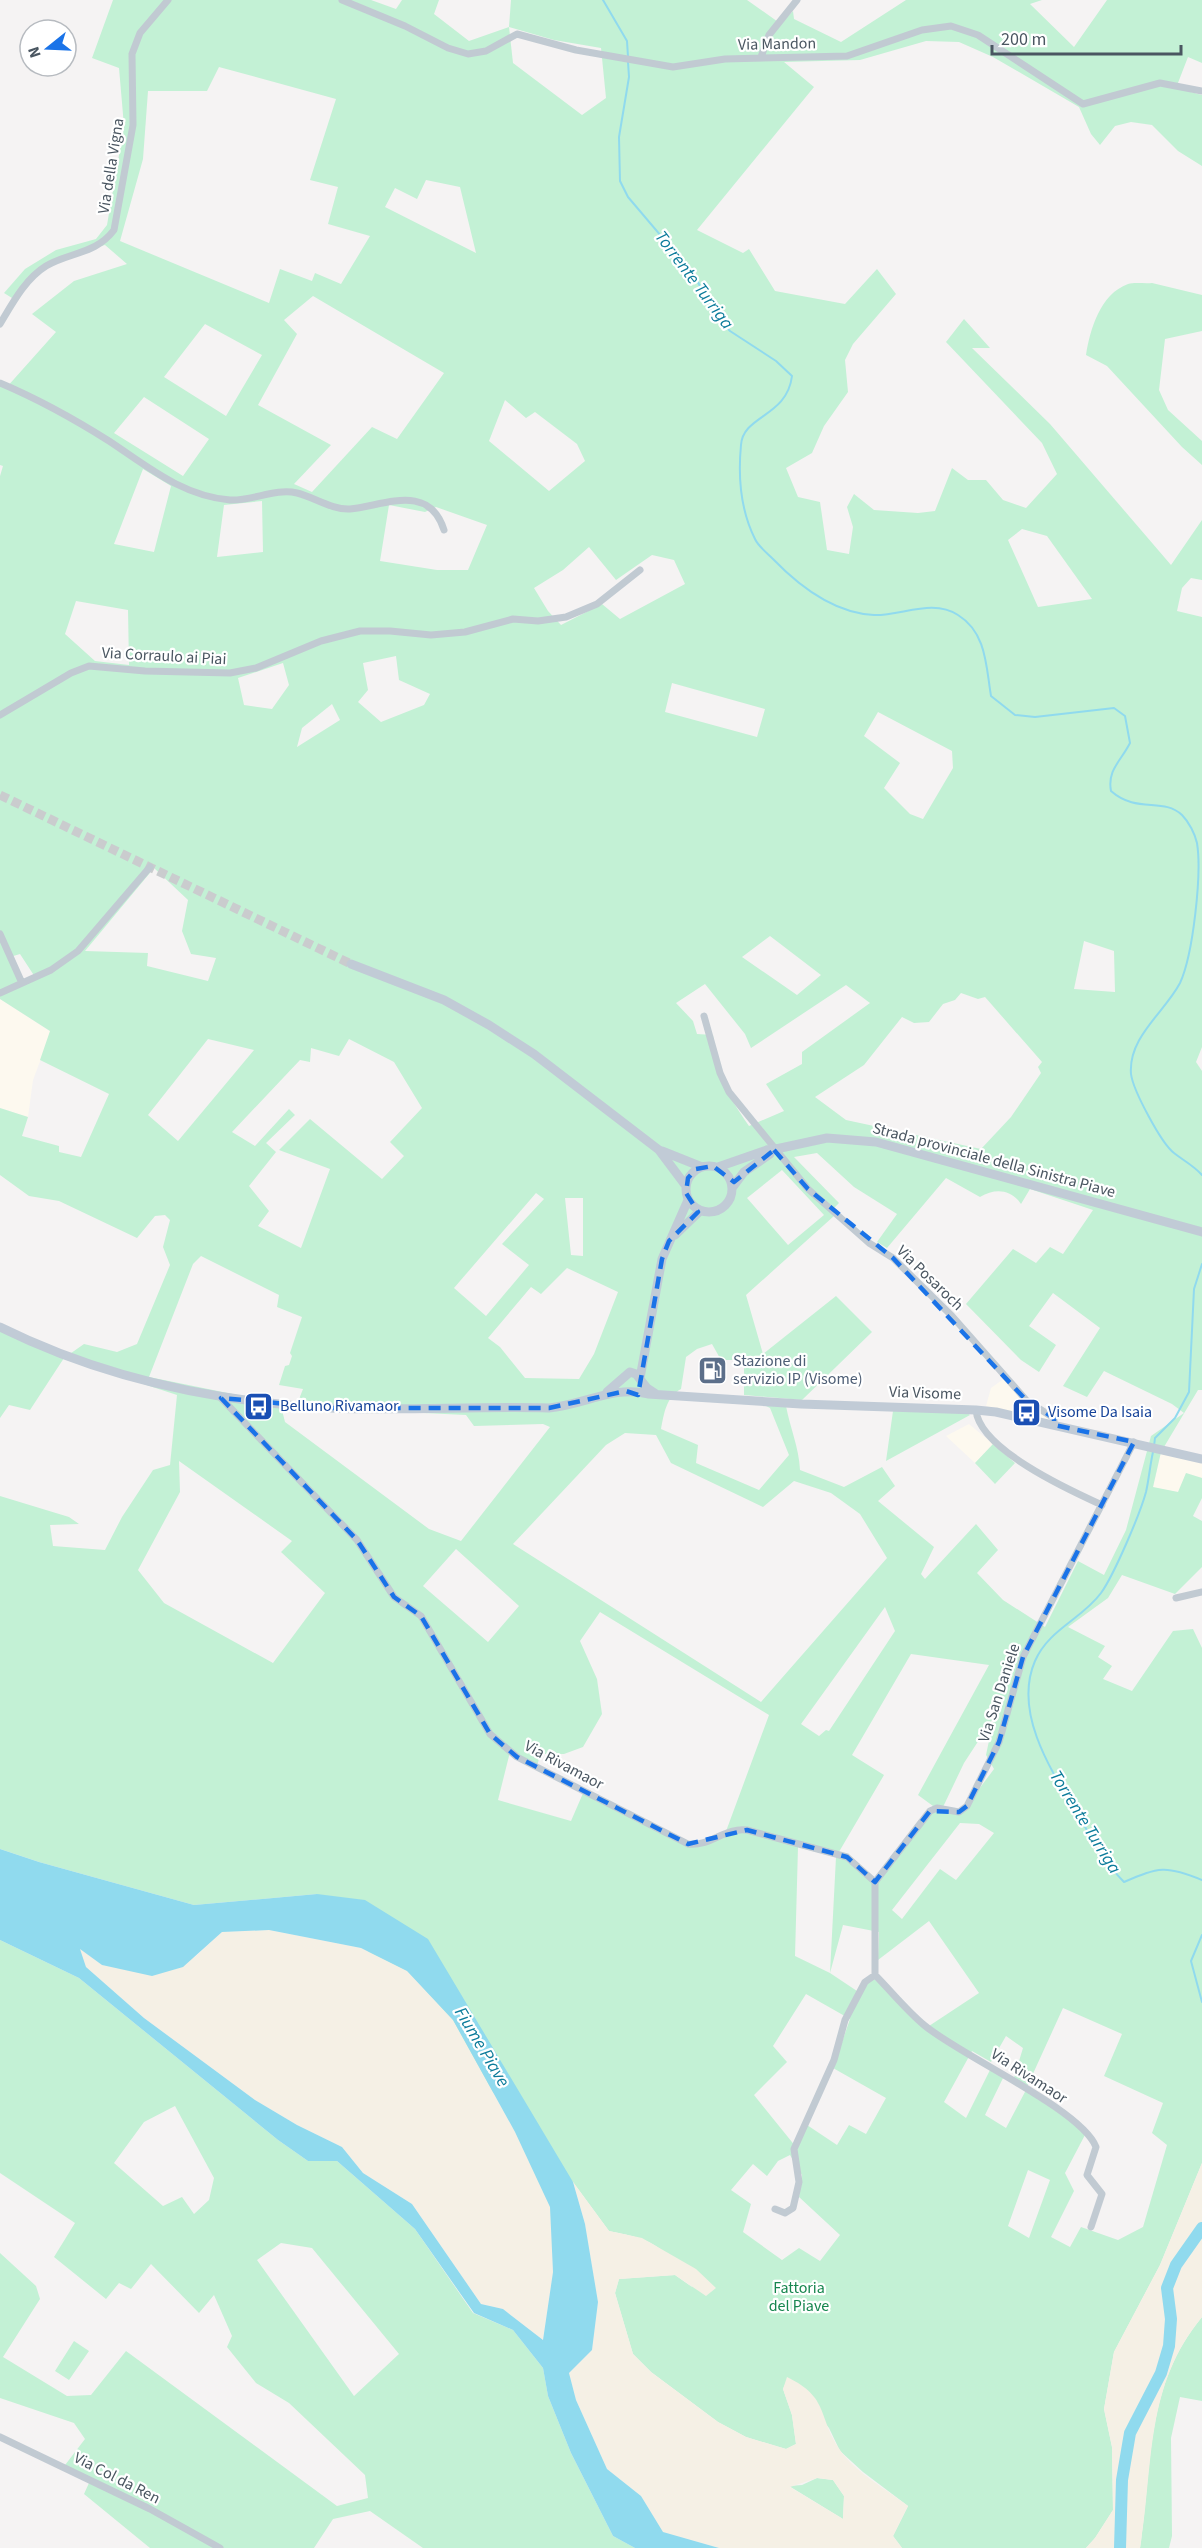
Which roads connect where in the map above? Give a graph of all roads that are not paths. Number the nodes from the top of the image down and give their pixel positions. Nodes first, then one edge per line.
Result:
1 (168, 0) edge
2 (342, 0) edge
3 (797, 0) edge
4 (761, 57) junction
5 (1202, 91) edge
6 (0, 324) edge
7 (0, 383) edge
8 (444, 530) dead end
9 (640, 570) dead end
10 (0, 715) edge
11 (150, 867) dead end
12 (0, 934) edge
13 (351, 964) tunnel mouth
14 (22, 982) junction
15 (0, 993) edge
16 (704, 1016) dead end
17 (660, 1150) junction
18 (774, 1151) junction
19 (702, 1167) junction
20 (718, 1167) junction
21 (686, 1186) junction
22 (732, 1188) junction
23 (688, 1200) junction
24 (700, 1210) junction
25 (1202, 1232) edge
26 (669, 1242) junction
27 (0, 1327) edge
28 (644, 1352) junction
29 (630, 1372) junction
30 (640, 1380) junction
31 (621, 1382) junction
32 (631, 1391) junction
33 (602, 1395) junction
34 (658, 1395) junction
35 (221, 1398) junction
36 (976, 1410) junction
37 (1054, 1425) junction
38 (1134, 1442) junction
39 (1202, 1459) edge
40 (1102, 1505) junction
41 (1202, 1592) edge
42 (1176, 1598) dead end
43 (875, 1882) junction
44 (875, 1975) junction
45 (775, 2210) dead end
46 (1091, 2227) dead end
47 (0, 2437) edge
48 (220, 2548) edge

1 - 6 street, Via della Vigna
2 - 4 street, Via Mandon
3 - 4 street
4 - 5 street, Via Mandon
7 - 8 street
9 - 10 street, Via Corraulo ai Piai
11 - 14 street
12 - 14 street
13 - 17 street
14 - 15 street
16 - 18 street
17 - 19 street
17 - 21 street
18 - 20 street, Strada provinciale della Sinistra Piave
18 - 22 street
18 - 25 street, Strada provinciale della Sinistra Piave
18 - 37 street, Via Posaroch
19 - 20 street
19 - 21 street
20 - 22 street
21 - 23 street
22 - 24 street
23 - 24 street
23 - 26 street
24 - 26 street
26 - 28 street
27 - 35 street
28 - 29 street
28 - 30 street
29 - 30 street
29 - 31 street
30 - 32 street
30 - 34 street
31 - 32 street
31 - 33 street
32 - 33 street
32 - 34 street, Via Visome
33 - 35 street
34 - 36 street, Via Visome
35 - 43 street, Via Rivamaor
36 - 37 street, Via Visome
36 - 40 street, Via Visome
37 - 38 street, Via Visome
38 - 39 street, Via Visome
38 - 40 street, Via San Daniele
40 - 43 street, Via San Daniele
41 - 42 street
43 - 44 street
44 - 45 street
44 - 46 street, Via Rivamaor
47 - 48 street, Via Col da Ren

